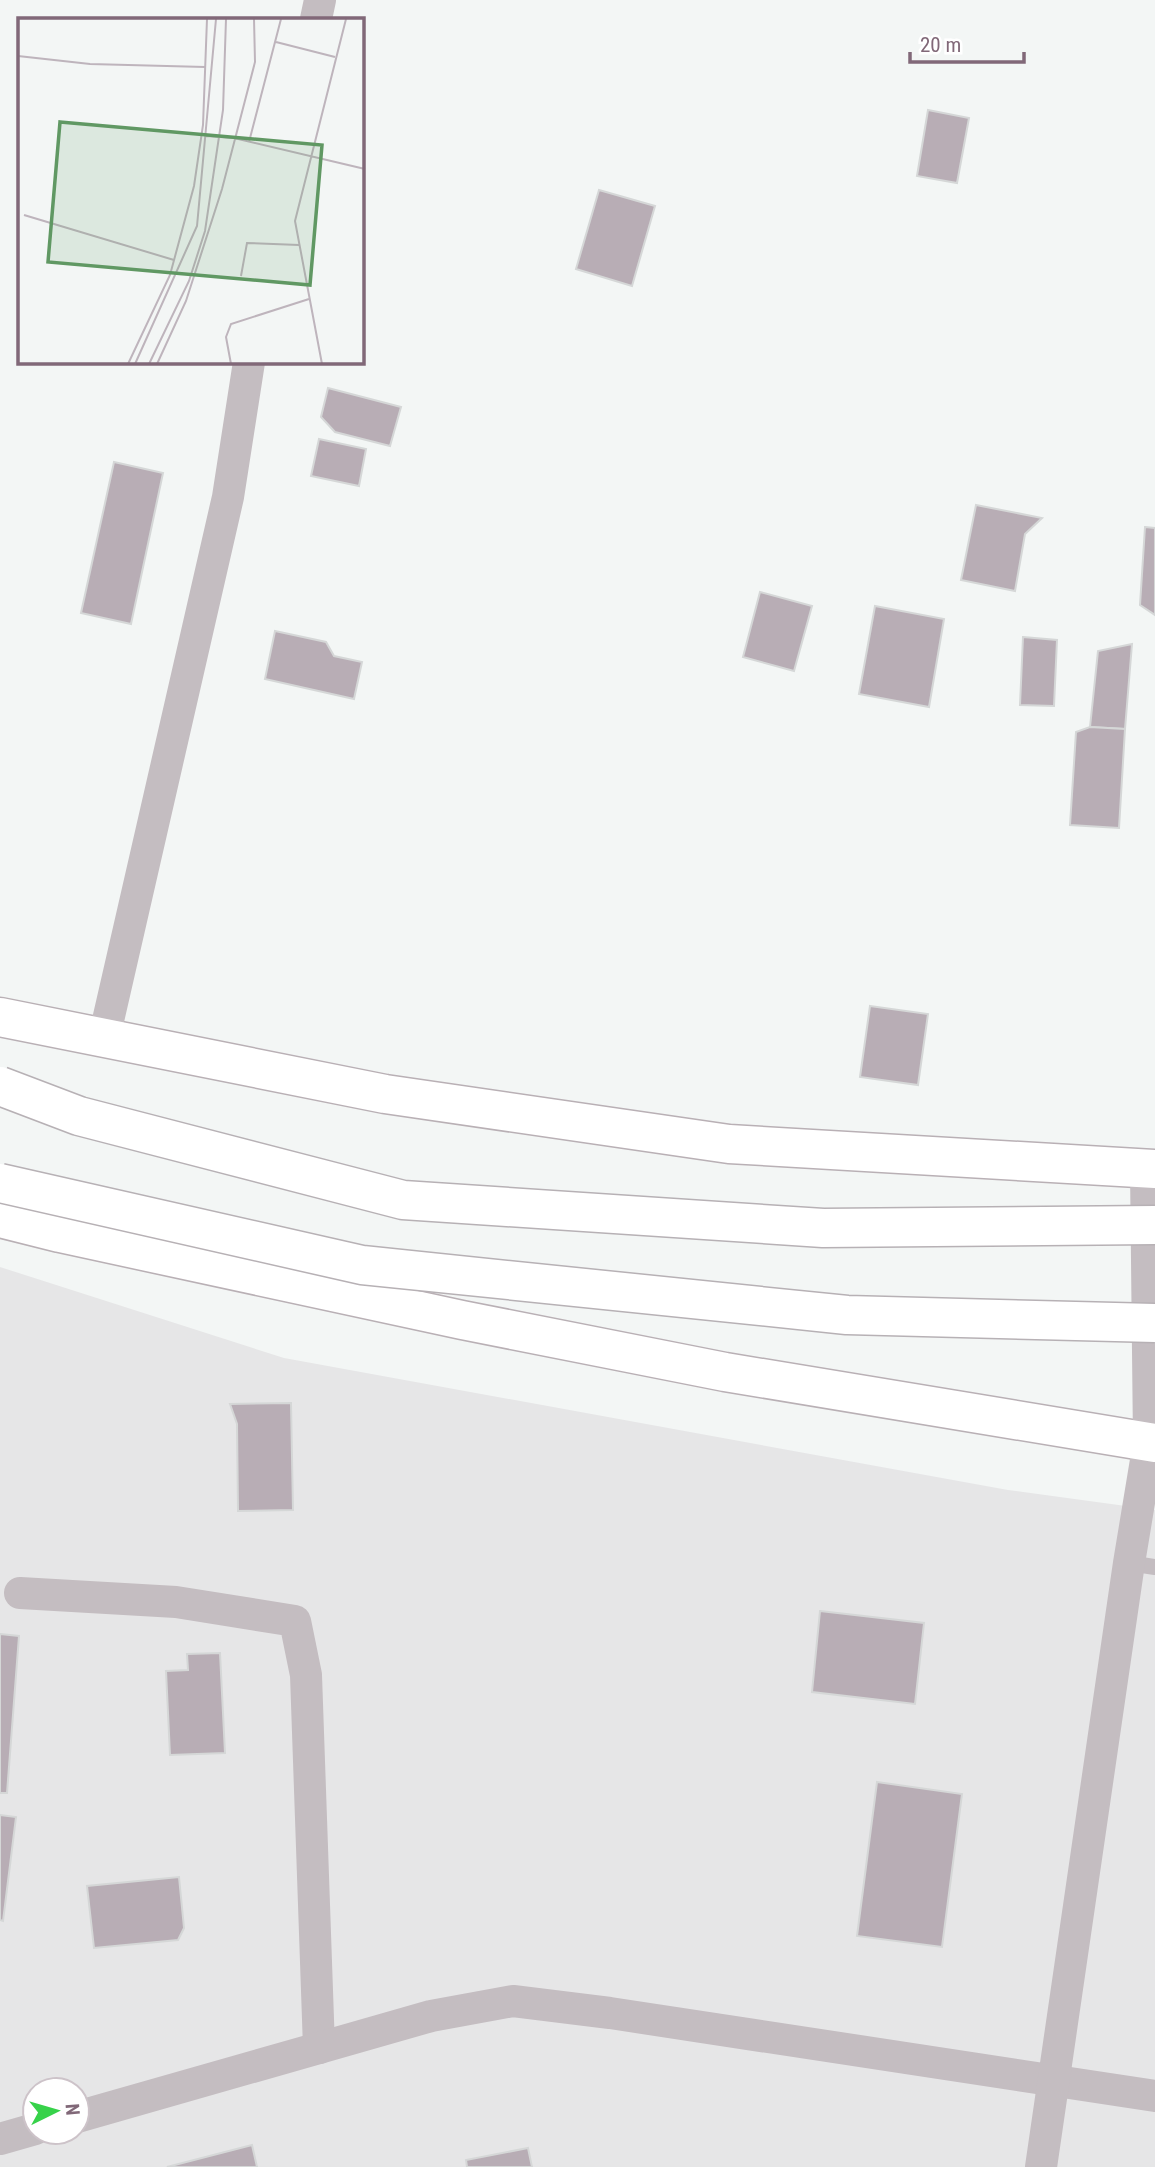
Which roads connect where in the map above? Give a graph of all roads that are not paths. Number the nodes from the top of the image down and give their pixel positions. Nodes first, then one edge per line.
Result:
1 (320, 0) edge
2 (317, 18) edge
3 (249, 364) edge
4 (0, 1017) edge
5 (104, 1038) junction
6 (0, 1086) edge
7 (1150, 1169) edge
8 (0, 1183) edge
9 (0, 1218) edge
10 (1155, 1225) edge
11 (1155, 1324) edge
12 (1152, 1442) edge
13 (1142, 1565) edge
14 (20, 1593) dead end
15 (319, 2048) junction
16 (1053, 2079) junction
17 (1155, 2096) edge
18 (91, 2113) edge
19 (21, 2133) edge
20 (0, 2139) edge
21 (1041, 2167) edge

1 - 2 street
3 - 5 street
4 - 5 main road
5 - 7 main road
6 - 10 main road, bridge
7 - 12 street
8 - 11 main road, bridge
9 - 12 main road
12 - 13 street
13 - 16 street
14 - 15 street
15 - 16 street
15 - 18 street
16 - 17 street
16 - 21 street
19 - 20 street

